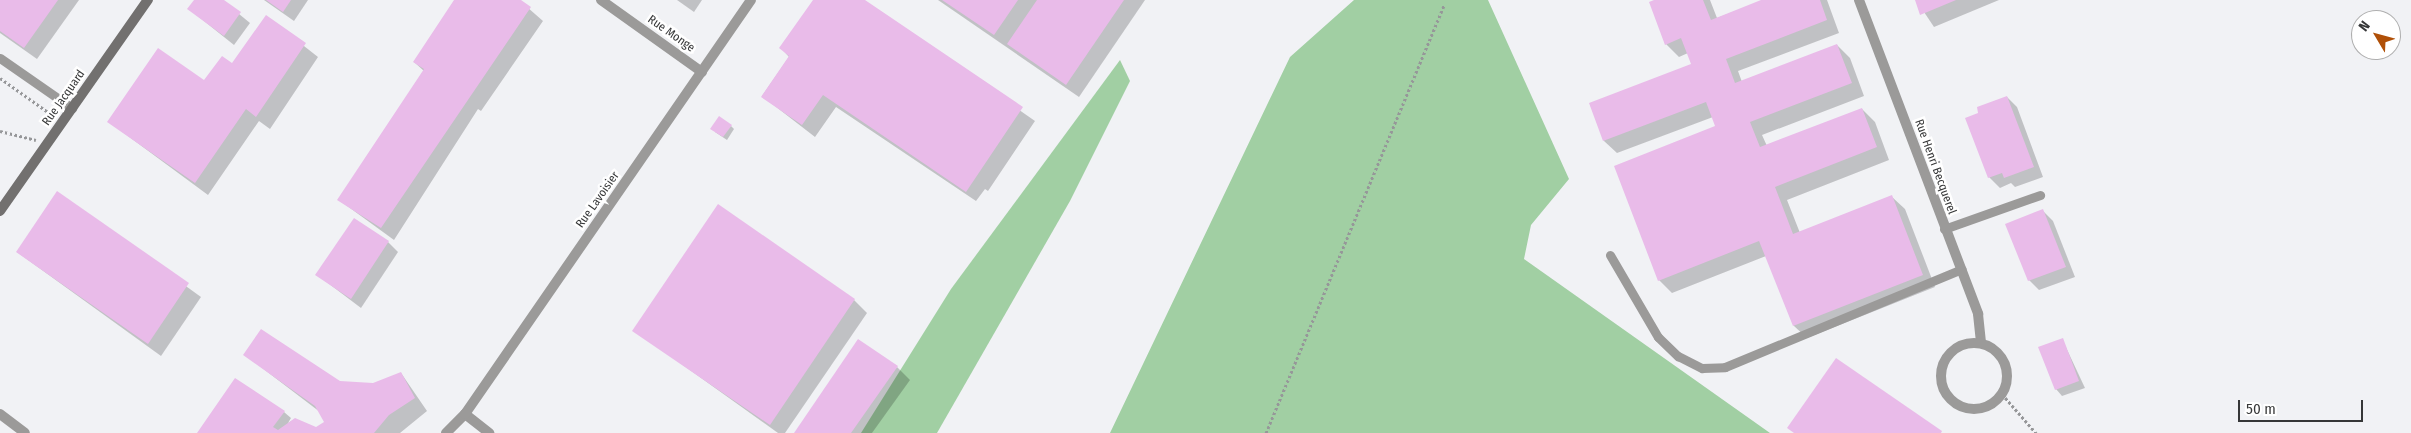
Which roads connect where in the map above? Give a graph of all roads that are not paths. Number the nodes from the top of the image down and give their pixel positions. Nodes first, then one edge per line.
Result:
1 (148, 0) edge
2 (601, 0) edge
3 (751, 0) edge
4 (1859, 0) edge
5 (0, 58) edge
6 (702, 72) junction
7 (72, 108) junction
8 (2040, 195) dead end
9 (0, 211) edge
10 (1944, 229) junction
11 (1610, 255) dead end
12 (1962, 269) junction
13 (1981, 343) junction
14 (0, 414) edge
15 (465, 414) junction
16 (25, 433) edge
17 (446, 433) edge
18 (489, 433) edge

1 - 7 street, Rue Jacquard
2 - 6 street, Rue Monge
3 - 6 street, Rue Lavoisier
4 - 10 street, Rue Henri Becquerel
5 - 7 lane
6 - 15 street, Rue Lavoisier
7 - 9 street, Rue Jacquard
8 - 10 lane
10 - 12 street, Rue Henri Becquerel
11 - 12 lane
12 - 13 street, Rue Henri Becquerel
13 - 13 street
14 - 16 street
15 - 17 street, Rue Lavoisier
15 - 18 street

